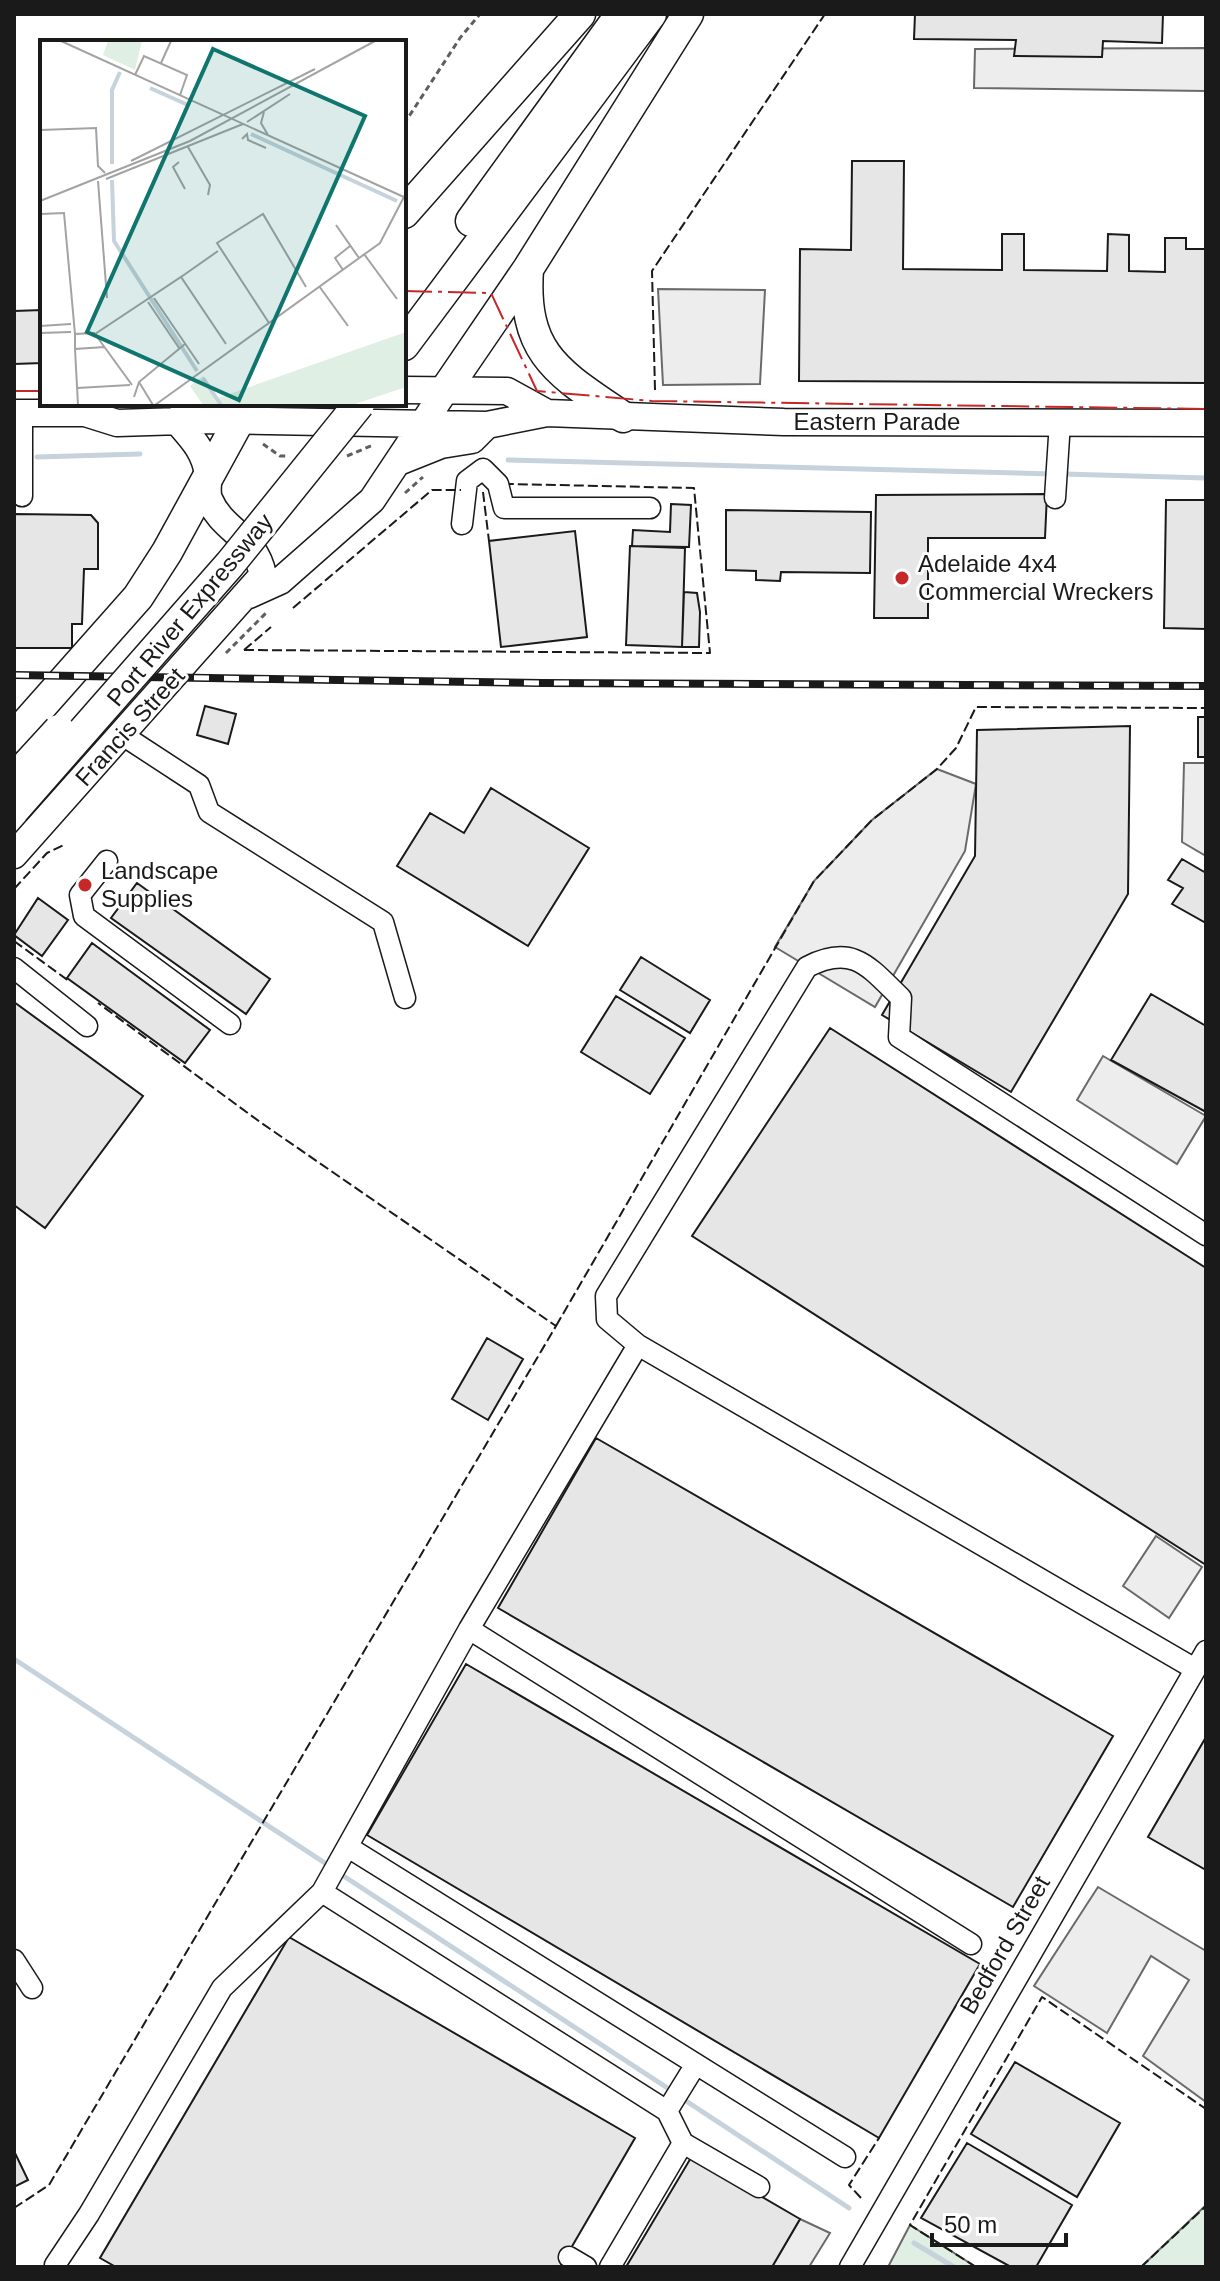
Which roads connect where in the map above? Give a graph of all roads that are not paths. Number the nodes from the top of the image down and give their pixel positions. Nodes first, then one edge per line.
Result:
1 (580, 14) edge
2 (621, 14) edge
3 (651, 14) edge
4 (688, 14) edge
5 (406, 211) edge
6 (528, 269) junction
7 (412, 313) edge
8 (406, 337) edge
9 (446, 389) junction
10 (406, 390) edge
11 (286, 406) edge
12 (332, 406) edge
13 (357, 406) edge
14 (95, 409) edge
15 (18, 413) edge
16 (243, 413) edge
17 (547, 413) junction
18 (623, 417) junction
19 (176, 420) junction
20 (1060, 422) junction
21 (305, 423) junction
22 (1206, 423) edge
23 (422, 424) junction
24 (487, 425) junction
25 (401, 461) junction
26 (208, 474) junction
27 (22, 496) dead end
28 (1055, 498) dead end
29 (650, 508) dead end
30 (462, 524) dead end
31 (246, 597) junction
32 (124, 736) junction
33 (14, 737) edge
34 (14, 779) edge
35 (14, 810) edge
36 (14, 855) edge
37 (107, 861) dead end
38 (14, 968) edge
39 (405, 998) dead end
40 (230, 1024) dead end
41 (87, 1026) dead end
42 (1206, 1235) edge
43 (638, 1345) junction
44 (469, 1629) junction
45 (1206, 1651) edge
46 (1195, 1669) junction
47 (348, 1847) junction
48 (322, 1892) junction
49 (299, 1910) junction
50 (971, 1944) dead end
51 (14, 1960) edge
52 (32, 1988) dead end
53 (693, 2070) junction
54 (667, 2111) junction
55 (683, 2143) junction
56 (845, 2157) dead end
57 (759, 2187) dead end
58 (55, 2266) edge
59 (610, 2267) edge
60 (850, 2267) edge

1 - 5 highway
2 - 7 highway
3 - 7 highway
4 - 6 highway
6 - 9 highway
6 - 18 highway
7 - 8 highway
9 - 10 main road, Eastern Parade
9 - 17 main road, Eastern Parade
9 - 23 main road
11 - 21 main road
12 - 34 highway, Port River Expressway, bridge
13 - 35 highway, Port River Expressway, bridge
14 - 15 main road, Eastern Parade
14 - 19 main road, Eastern Parade
15 - 27 street
16 - 19 main road, Eastern Parade
16 - 21 main road, Eastern Parade
16 - 26 highway
17 - 18 main road, Eastern Parade
17 - 24 main road, Eastern Parade
18 - 20 main road, Eastern Parade
19 - 26 main road
20 - 22 main road, Eastern Parade
20 - 28 street
21 - 23 main road, Eastern Parade
23 - 24 main road, Eastern Parade
23 - 25 main road
24 - 25 main road
25 - 31 main road
26 - 31 main road
26 - 33 highway
29 - 30 street
31 - 32 main road, Francis Street
32 - 36 main road, Francis Street
32 - 39 street
37 - 40 street
38 - 41 street
42 - 43 street
43 - 44 street
43 - 46 street
44 - 47 street
44 - 50 street
45 - 46 street, Bedford Street
46 - 60 street, Bedford Street
47 - 48 street
47 - 53 street
48 - 49 street
48 - 54 street
49 - 58 street
49 - 58 street
51 - 52 street
53 - 54 street
53 - 56 street
54 - 55 street
55 - 57 street
55 - 59 street

